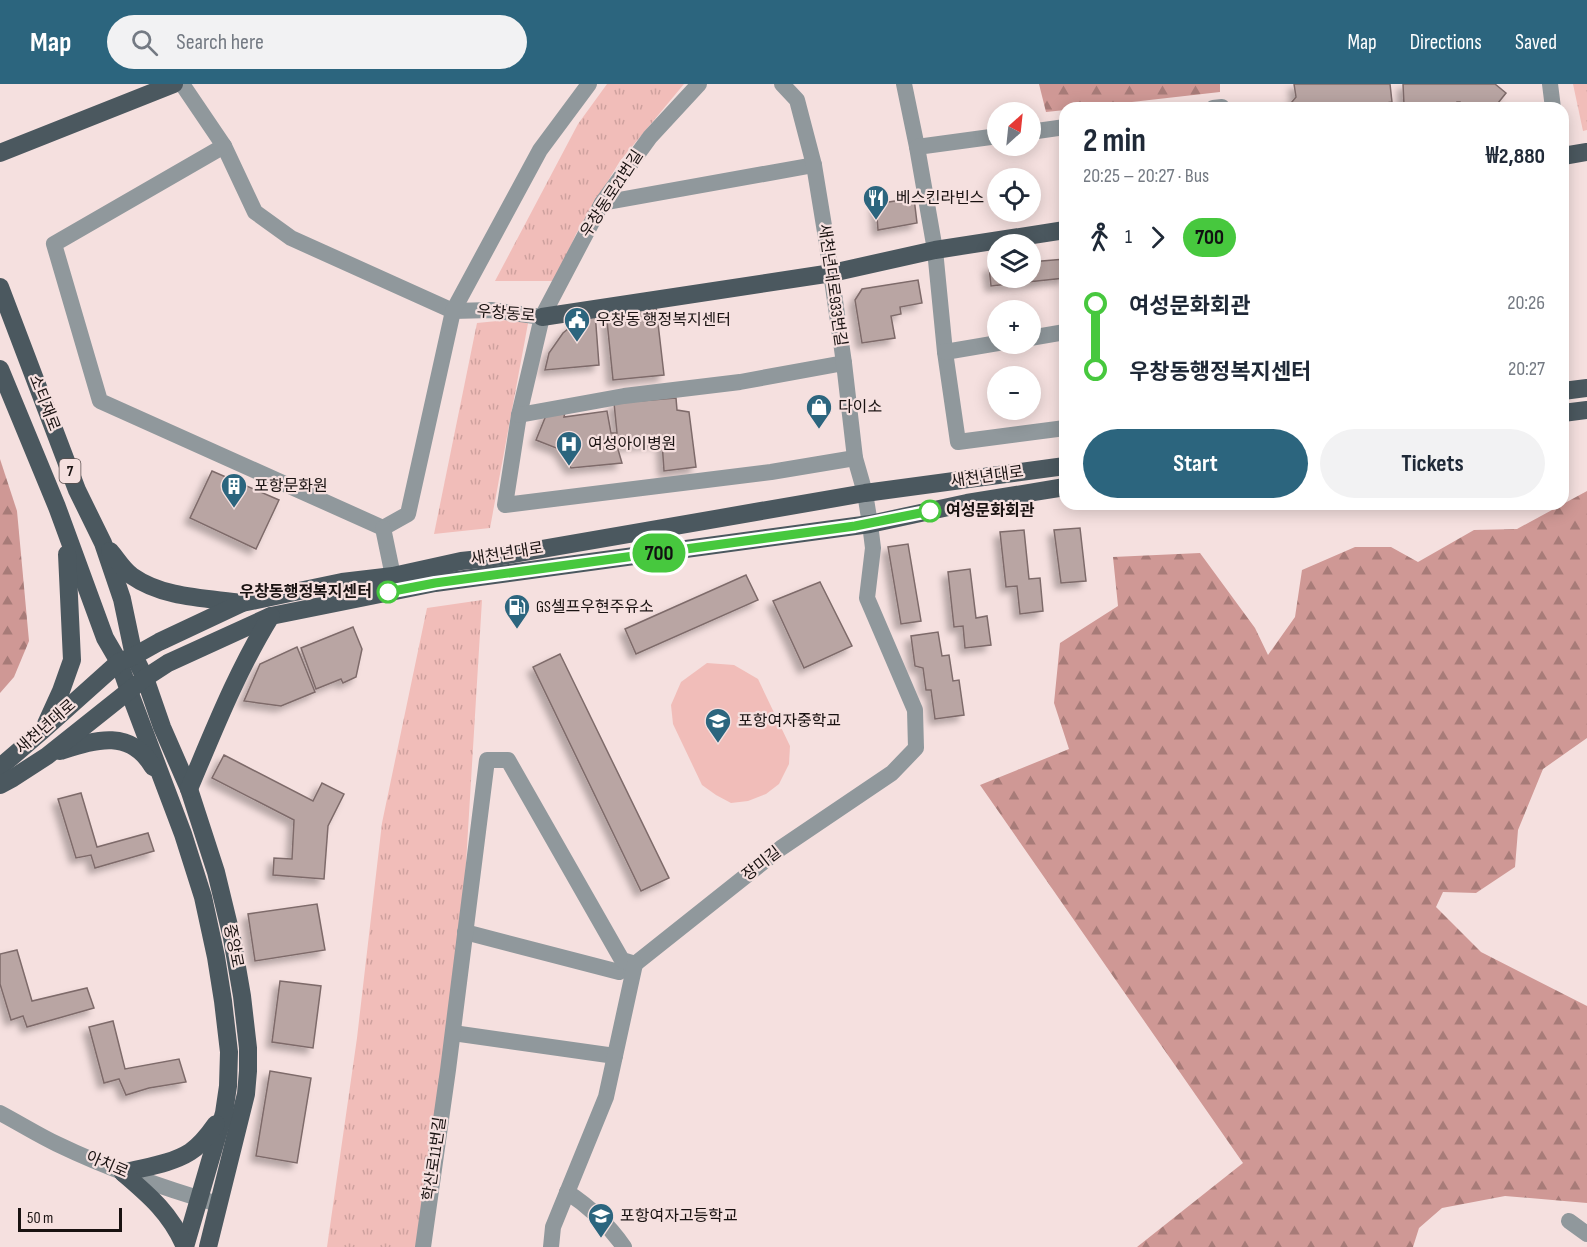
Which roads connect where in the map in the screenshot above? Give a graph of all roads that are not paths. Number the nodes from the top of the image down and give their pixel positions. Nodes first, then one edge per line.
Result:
1 (174, 84) edge
2 (182, 84) edge
3 (589, 84) edge
4 (699, 84) edge
5 (782, 84) edge
6 (904, 84) edge
7 (1550, 84) edge
8 (1552, 102) edge
9 (1059, 128) edge
10 (1041, 130) edge
11 (987, 137) edge
12 (224, 146) junction
13 (917, 147) junction
14 (1587, 152) edge
15 (0, 153) edge
16 (1569, 155) edge
17 (814, 165) junction
18 (602, 203) junction
19 (1059, 231) edge
20 (935, 250) junction
21 (832, 273) junction
22 (0, 286) edge
23 (453, 311) junction
24 (542, 317) junction
25 (1059, 333) edge
26 (1041, 336) edge
27 (987, 345) edge
28 (945, 352) junction
29 (844, 363) junction
30 (0, 369) edge
31 (1587, 388) edge
32 (1569, 390) edge
33 (1587, 410) edge
34 (1569, 412) edge
35 (519, 415) junction
36 (1059, 429) edge
37 (855, 458) junction
38 (1059, 467) edge
39 (1059, 488) edge
40 (865, 493) junction
41 (61, 521) junction
42 (870, 524) junction
43 (383, 528) junction
44 (103, 543) junction
45 (393, 576) junction
46 (242, 603) junction
47 (271, 616) junction
48 (127, 659) junction
49 (145, 678) junction
50 (129, 691) junction
51 (42, 731) junction
52 (47, 756) junction
53 (0, 767) edge
54 (0, 785) edge
55 (189, 789) junction
56 (169, 795) junction
57 (465, 932) junction
58 (635, 964) junction
59 (453, 1033) junction
60 (615, 1056) junction
61 (0, 1113) edge
62 (224, 1113) junction
63 (123, 1173) junction
64 (567, 1192) junction
65 (198, 1198) junction
66 (218, 1204) junction
67 (1569, 1221) dead end
68 (1587, 1234) edge
69 (185, 1247) edge
70 (208, 1247) edge
71 (423, 1247) edge
72 (550, 1247) edge
73 (624, 1247) edge

1 - 15 main road
2 - 12 street, 우창동로
3 - 23 street
4 - 18 street, 우창동로21번길
5 - 17 street, 새천년대로933번길
6 - 13 street
7 - 8 street
9 - 10 street
11 - 13 street
12 - 23 street, 우창동로
12 - 43 street
13 - 20 street
14 - 16 main road
17 - 18 street
17 - 21 street, 새천년대로933번길
18 - 24 street, 우창동로21번길
19 - 20 main road, 우창동로
20 - 21 main road, 우창동로
20 - 28 street
21 - 24 main road, 우창동로
21 - 29 street, 새천년대로933번길
22 - 44 main road, 소티재로 / 7
23 - 24 street, 우창동로
23 - 43 street
24 - 35 street, 우창동로21번길
25 - 26 street
27 - 28 street
28 - 36 street
29 - 35 street
29 - 37 street, 새천년대로933번길
30 - 41 main road, 소티재로 / 7
31 - 32 main road
33 - 34 main road
35 - 37 street, 우창동로21번길
37 - 40 street, 새천년대로933번길
38 - 40 main road, 새천년대로
39 - 42 main road, 새천년대로
40 - 42 street, 장미길
40 - 45 main road, 새천년대로
41 - 48 main road, 소티재로 / 7
41 - 51 main road
42 - 47 main road, 새천년대로
42 - 58 street, 장미길
43 - 45 street
44 - 46 main road
44 - 48 main road, 소티재로 / 7
45 - 46 main road, 새천년대로
46 - 48 main road, 새천년대로
47 - 49 main road, 새천년대로
47 - 55 main road
48 - 49 main road, 중앙로
48 - 50 main road, 중앙로
48 - 51 main road, 새천년대로
49 - 50 main road, 새천년대로
49 - 55 main road, 중앙로
50 - 52 main road, 새천년대로
50 - 56 main road, 중앙로
51 - 53 main road, 새천년대로
52 - 54 main road, 새천년대로
52 - 56 main road
55 - 66 main road, 중앙로
56 - 62 main road, 중앙로
57 - 58 street
57 - 58 street, 학산로11번길
57 - 59 street, 학산로11번길
58 - 60 street
59 - 60 street
59 - 71 street, 학산로11번길
60 - 64 street
61 - 63 street, 아치로
62 - 63 main road
62 - 65 main road, 중앙로
63 - 65 street, 아치로
63 - 69 main road
64 - 72 street
64 - 73 street
65 - 66 street, 아치로
65 - 69 main road, 중앙로
66 - 70 main road, 중앙로
67 - 68 street

